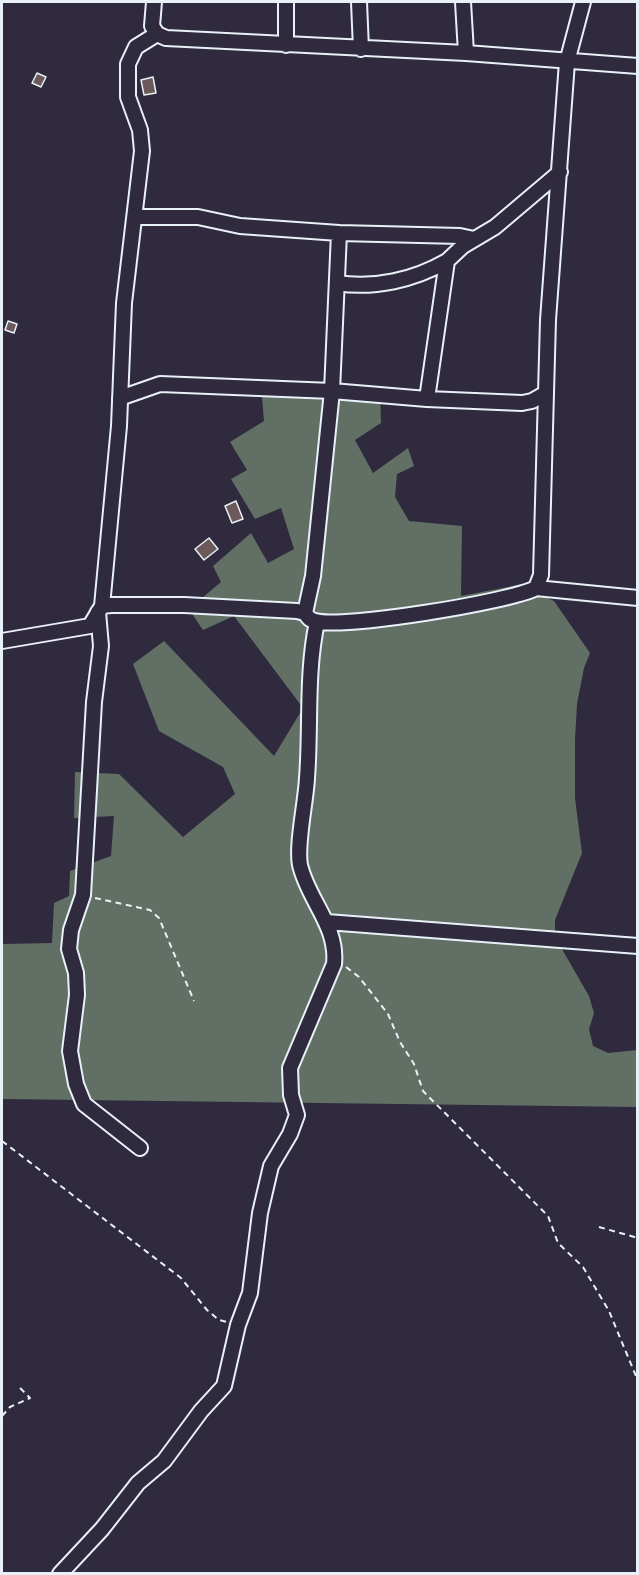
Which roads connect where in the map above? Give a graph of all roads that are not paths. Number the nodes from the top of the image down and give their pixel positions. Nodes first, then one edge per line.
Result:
1 (154, 2) edge
2 (286, 2) edge
3 (359, 2) edge
4 (463, 2) edge
5 (583, 2) edge
6 (156, 34) junction
7 (286, 45) junction
8 (360, 49) junction
9 (466, 53) junction
10 (567, 62) junction
11 (638, 66) edge
12 (560, 172) junction
13 (135, 217) junction
14 (339, 233) junction
15 (474, 239) junction
16 (447, 261) junction
17 (337, 283) junction
18 (332, 391) junction
19 (546, 393) junction
20 (120, 398) junction
21 (427, 399) junction
22 (536, 588) junction
23 (638, 597) edge
24 (100, 609) junction
25 (305, 613) junction
26 (317, 622) junction
27 (2, 641) edge
28 (327, 922) junction
29 (638, 946) edge
30 (140, 1148) dead end
31 (60, 1574) edge

1 - 6 street
2 - 7 street
3 - 8 street
4 - 9 street
5 - 10 street
6 - 7 street
6 - 13 street
7 - 8 street
8 - 9 street
9 - 10 street
10 - 11 street
10 - 12 street
12 - 15 street
12 - 19 street
13 - 14 street
13 - 20 street
14 - 15 street
14 - 17 street
15 - 16 street
16 - 17 street
16 - 21 street
17 - 18 street
18 - 20 street
18 - 21 street
18 - 25 street
19 - 21 street
19 - 22 street
20 - 24 street
22 - 23 street
22 - 26 street
24 - 25 street
24 - 27 street
24 - 30 street
25 - 26 street
26 - 28 street
28 - 29 street
28 - 31 street

